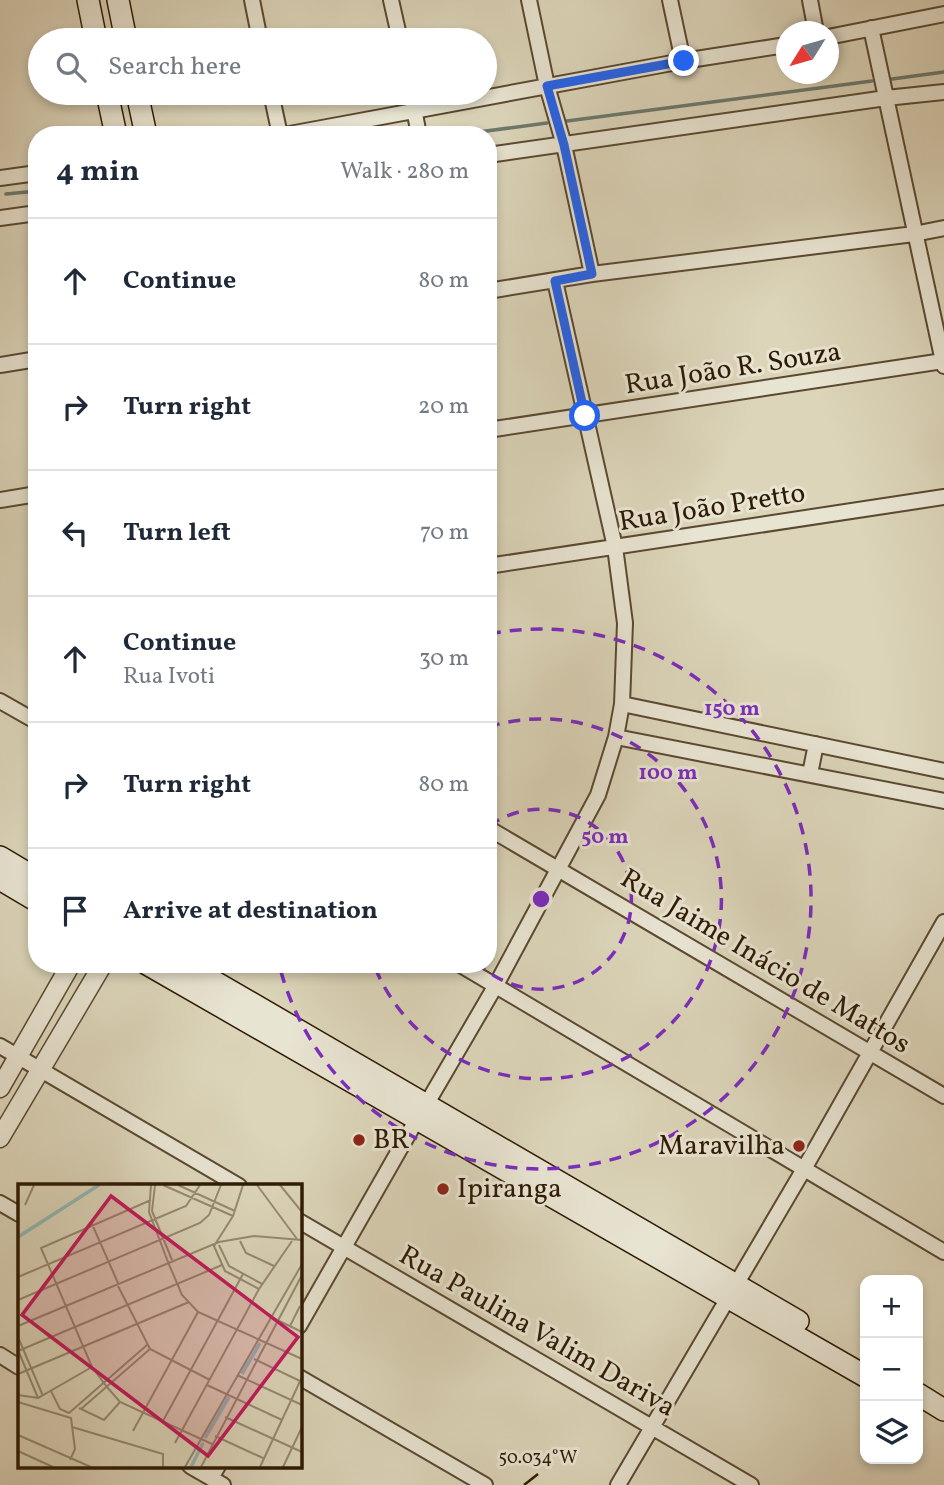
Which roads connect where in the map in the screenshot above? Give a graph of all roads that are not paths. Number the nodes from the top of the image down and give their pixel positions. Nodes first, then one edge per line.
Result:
1 (88, 0) edge
2 (118, 0) edge
3 (252, 0) edge
4 (391, 0) edge
5 (529, 0) edge
6 (670, 0) edge
7 (810, 0) edge
8 (944, 14) edge
9 (815, 21) edge
10 (94, 28) edge
11 (124, 28) edge
12 (258, 28) edge
13 (397, 28) edge
14 (871, 28) junction
15 (839, 35) edge
16 (776, 47) edge
17 (684, 61) junction
18 (547, 86) junction
19 (944, 92) edge
20 (497, 95) edge
21 (886, 98) junction
22 (110, 105) edge
23 (140, 105) edge
24 (274, 105) edge
25 (414, 105) edge
26 (442, 105) edge
27 (415, 110) junction
28 (114, 126) edge
29 (144, 126) edge
30 (280, 126) edge
31 (330, 126) edge
32 (418, 126) edge
33 (564, 145) junction
34 (497, 154) edge
35 (28, 174) edge
36 (0, 178) edge
37 (28, 214) edge
38 (0, 216) edge
39 (944, 228) edge
40 (915, 234) junction
41 (592, 274) junction
42 (555, 281) junction
43 (497, 289) edge
44 (28, 360) edge
45 (943, 364) edge
46 (0, 365) edge
47 (585, 416) junction
48 (497, 429) edge
49 (28, 495) edge
50 (944, 497) edge
51 (0, 500) edge
52 (615, 547) junction
53 (497, 565) edge
54 (0, 701) edge
55 (622, 704) junction
56 (28, 717) edge
57 (616, 737) junction
58 (816, 744) junction
59 (944, 771) edge
60 (810, 774) junction
61 (944, 801) edge
62 (497, 833) edge
63 (0, 857) edge
64 (559, 868) junction
65 (28, 874) edge
66 (0, 879) edge
67 (28, 896) edge
68 (943, 928) edge
69 (66, 973) edge
70 (98, 973) edge
71 (164, 973) edge
72 (198, 973) edge
73 (474, 973) edge
74 (495, 985) junction
75 (0, 1046) edge
76 (869, 1052) junction
77 (19, 1057) junction
78 (41, 1070) junction
79 (0, 1088) edge
80 (944, 1096) edge
81 (422, 1112) junction
82 (0, 1138) edge
83 (804, 1169) junction
84 (236, 1184) edge
85 (0, 1203) edge
86 (18, 1213) edge
87 (301, 1222) edge
88 (344, 1247) junction
89 (944, 1252) edge
90 (732, 1291) junction
91 (301, 1322) edge
92 (0, 1355) edge
93 (860, 1359) edge
94 (18, 1366) edge
95 (860, 1373) edge
96 (301, 1378) edge
97 (923, 1397) edge
98 (923, 1409) edge
99 (944, 1410) edge
100 (944, 1422) edge
101 (652, 1427) junction
102 (195, 1468) edge
103 (217, 1476) edge
104 (485, 1485) edge
105 (618, 1485) edge
106 (751, 1485) edge

1 - 10 main road
2 - 11 main road
3 - 12 street
4 - 13 street
5 - 18 street
6 - 17 street
7 - 9 street
8 - 14 street
14 - 15 street
14 - 21 street
16 - 17 street
17 - 18 street
18 - 20 street
18 - 33 street
19 - 21 street
21 - 33 street
21 - 40 street
22 - 28 main road
23 - 29 main road
24 - 30 street
25 - 27 street
26 - 27 street
27 - 31 street
27 - 32 street
33 - 34 street
33 - 41 street
35 - 36 street
37 - 38 street
39 - 40 street
40 - 41 street
40 - 45 street
41 - 42 street
42 - 43 street
42 - 47 street
44 - 46 street
45 - 47 street, Rua João R. Souza
47 - 48 street, Rua João R. Souza
47 - 52 street
49 - 51 street
50 - 52 street, Rua João Pretto
52 - 53 street, Rua João Pretto
52 - 55 street
54 - 56 street
55 - 57 street
55 - 58 street
57 - 60 street
57 - 64 street
58 - 59 street
58 - 60 street
60 - 61 street
62 - 64 street, Rua Jaime Inácio de Mattos
63 - 65 main road
64 - 74 street
64 - 76 street, Rua Jaime Inácio de Mattos
66 - 67 main road
68 - 76 street
69 - 77 street
70 - 78 street
71 - 81 main road
72 - 81 main road
73 - 74 street
74 - 81 street
74 - 83 street
75 - 77 street
76 - 80 street, Rua Jaime Inácio de Mattos
76 - 83 street
77 - 78 street
77 - 79 street
78 - 82 street
78 - 84 street
81 - 88 street
81 - 90 main road
83 - 89 street
83 - 90 street
85 - 86 street
87 - 88 street, Rua Paulina Valim Dariva
88 - 91 street
88 - 101 street, Rua Paulina Valim Dariva
90 - 93 main road
90 - 95 main road
90 - 101 street
92 - 94 street
96 - 104 street
97 - 99 main road
98 - 100 main road
101 - 105 street
101 - 106 street, Rua Paulina Valim Dariva
102 - 103 street

